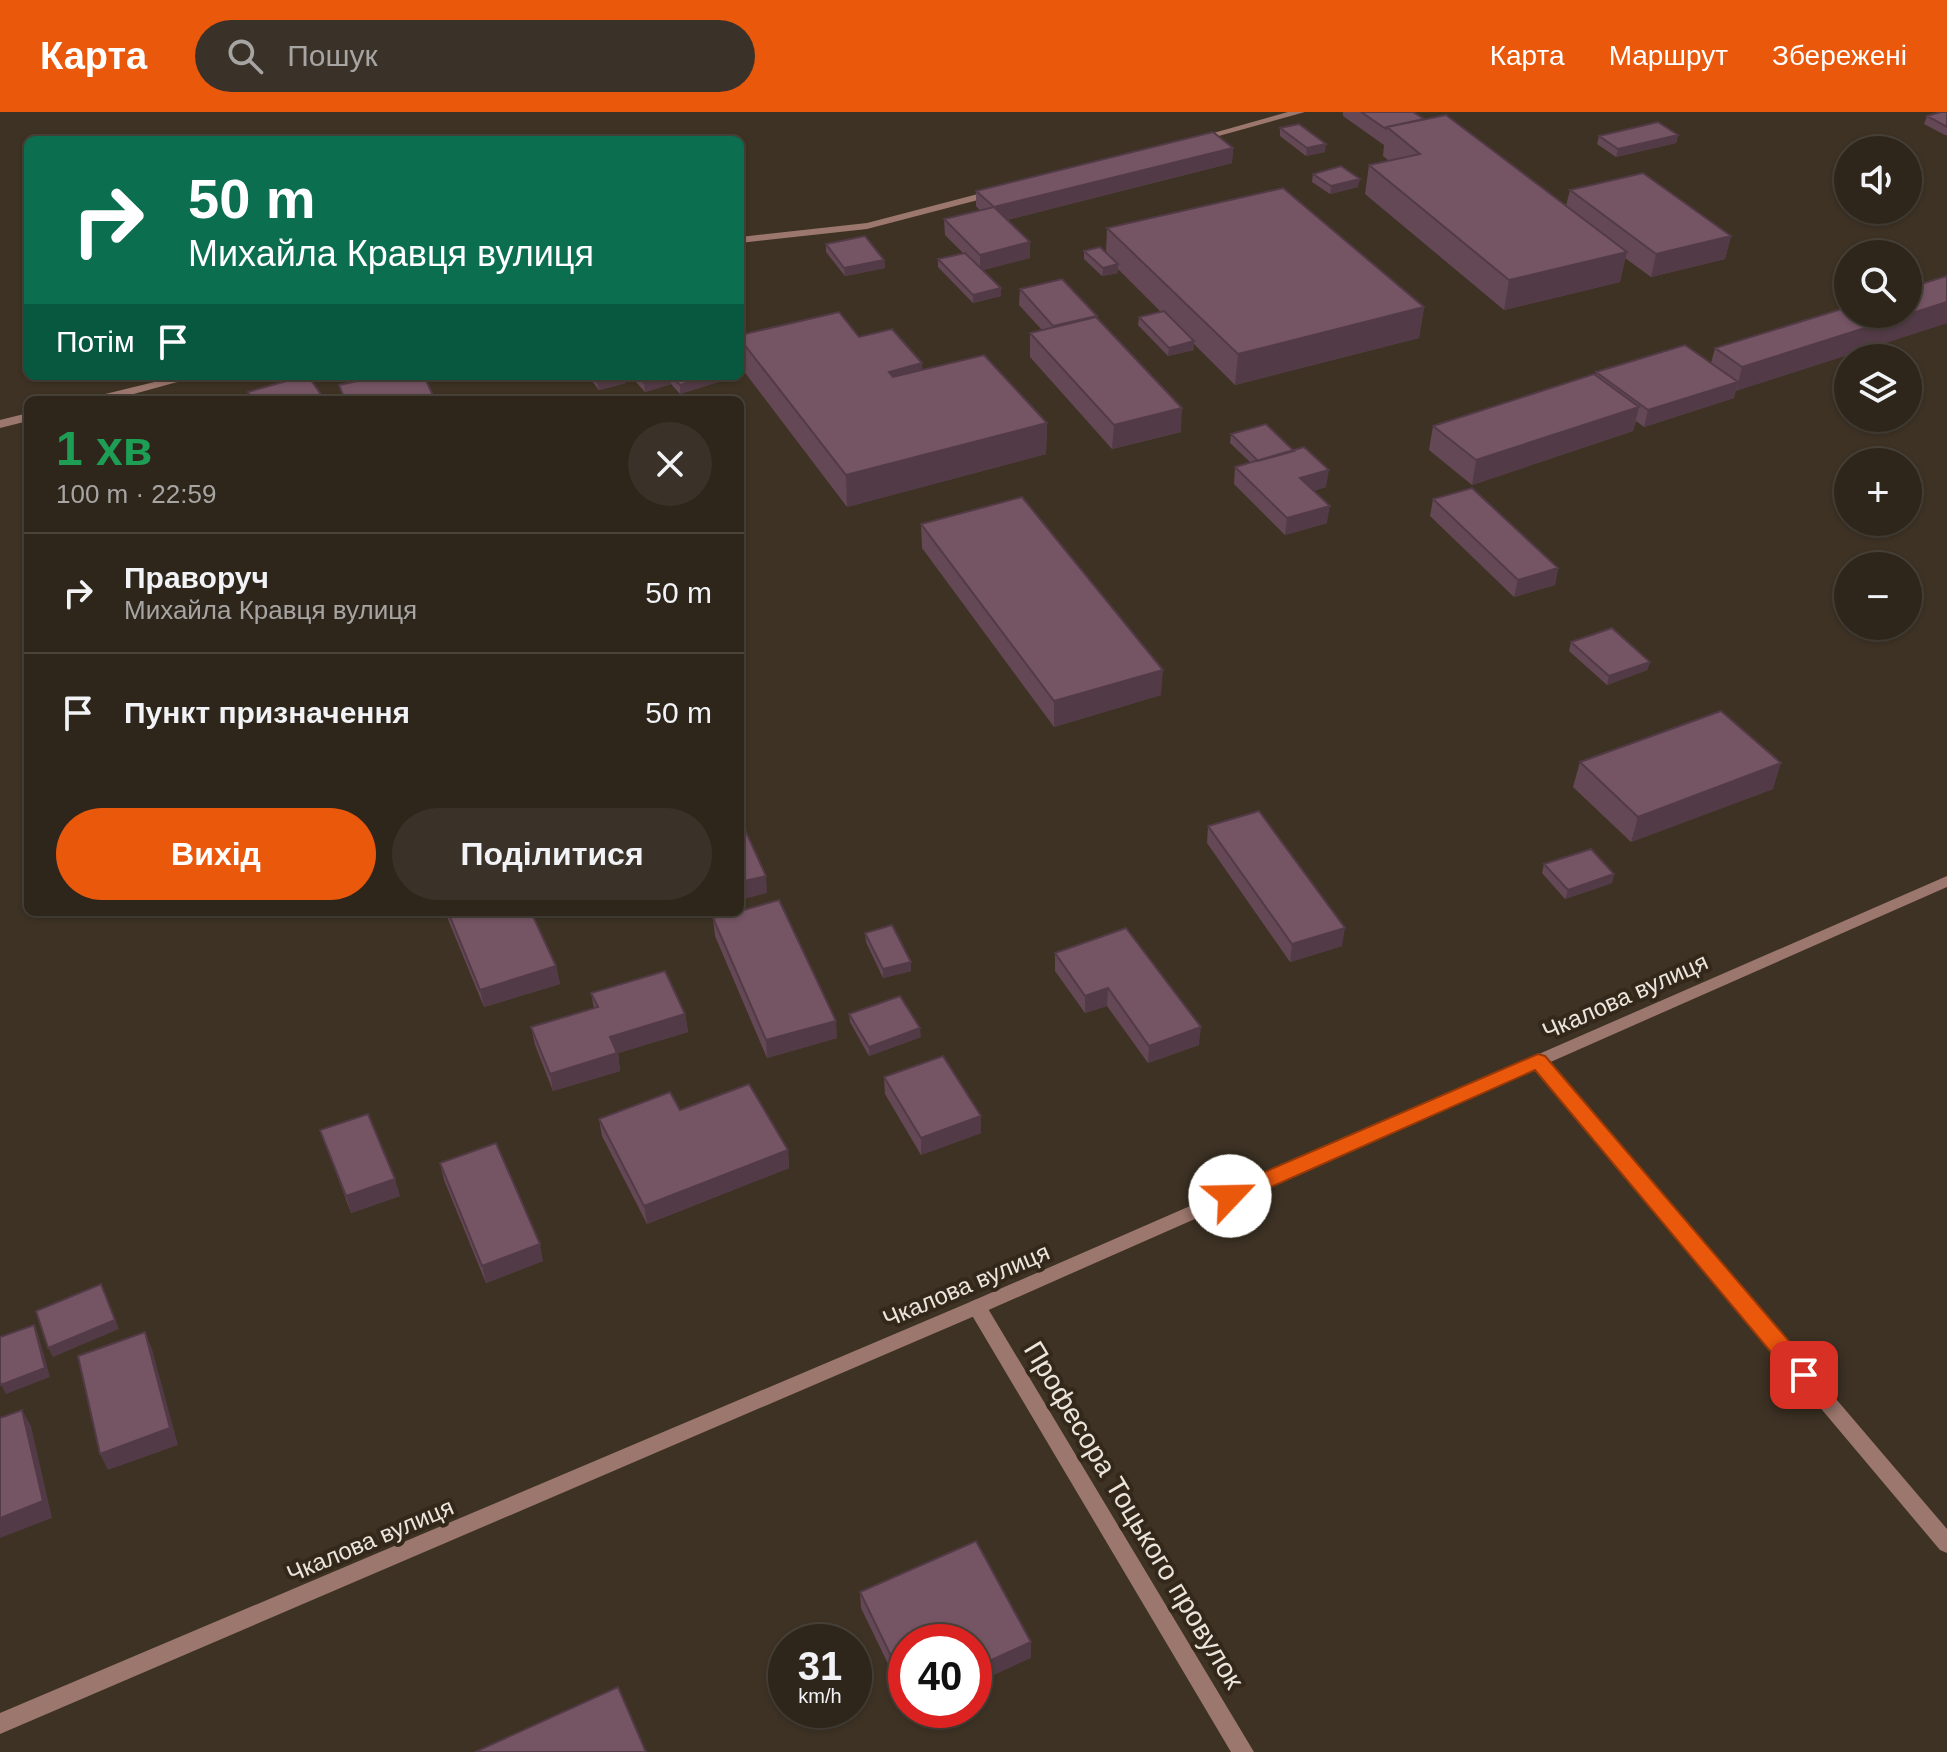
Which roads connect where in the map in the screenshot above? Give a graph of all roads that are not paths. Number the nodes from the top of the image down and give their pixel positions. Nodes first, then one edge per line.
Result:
1 (1300, 112) edge
2 (1181, 143) edge
3 (1016, 187) edge
4 (744, 240) edge
5 (177, 380) edge
6 (113, 396) edge
7 (24, 418) edge
8 (0, 424) edge
9 (1947, 881) edge
10 (1538, 1061) junction
11 (977, 1307) junction
12 (1947, 1544) edge
13 (0, 1724) edge
14 (1243, 1752) edge

1 - 2 street
3 - 4 street
5 - 6 street
7 - 8 street
9 - 10 street, Чкалова вулиця
10 - 11 street, Чкалова вулиця
10 - 12 street
11 - 13 street, Чкалова вулиця
11 - 14 street, Професора Тоцького провулок

